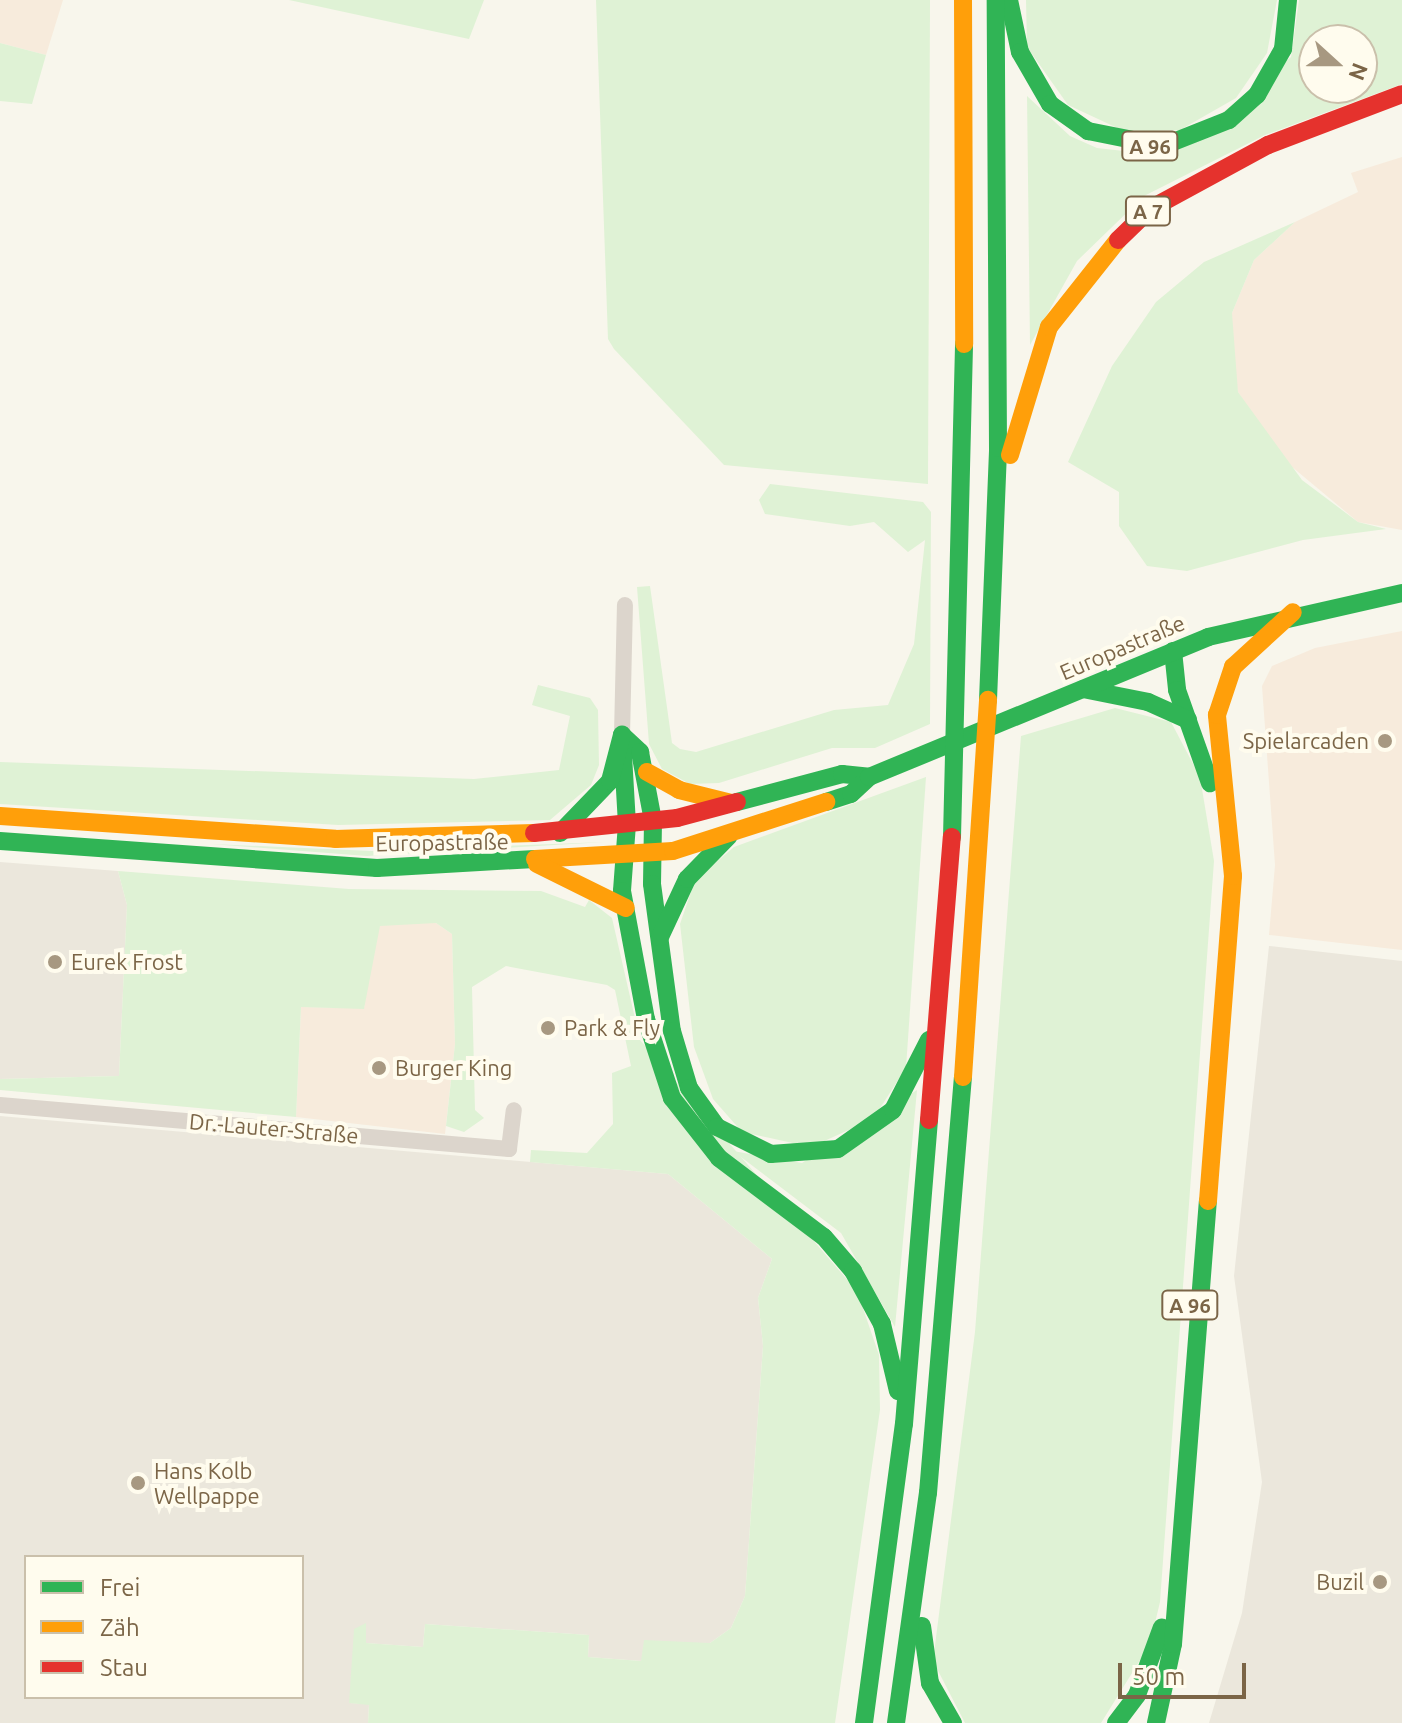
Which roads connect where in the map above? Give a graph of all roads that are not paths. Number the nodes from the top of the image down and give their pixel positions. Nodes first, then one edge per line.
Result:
1 (949, 0) edge
2 (963, 0) edge
3 (996, 0) edge
4 (1009, 0) edge
5 (1288, 0) edge
6 (1402, 94) edge
7 (965, 114) junction
8 (1004, 448) junction
9 (1402, 593) edge
10 (625, 605) dead end
11 (1293, 612) junction
12 (1173, 651) junction
13 (1083, 689) junction
14 (1188, 720) junction
15 (1216, 734) junction
16 (622, 735) junction
17 (647, 772) junction
18 (869, 777) junction
19 (733, 804) junction
20 (0, 816) edge
21 (653, 821) junction
22 (627, 824) junction
23 (560, 833) junction
24 (729, 836) junction
25 (0, 841) edge
26 (652, 854) junction
27 (622, 857) junction
28 (537, 864) junction
29 (626, 908) junction
30 (659, 938) junction
31 (940, 1012) junction
32 (0, 1105) edge
33 (514, 1110) dead end
34 (904, 1424) junction
35 (918, 1588) junction
36 (864, 1723) edge
37 (896, 1723) edge
38 (953, 1723) edge
39 (1116, 1723) edge
40 (1156, 1723) edge

1 - 7 main road
2 - 7 main road
3 - 8 main road
4 - 5 main road, A 96
6 - 8 main road, A 7
7 - 31 main road
8 - 35 main road
9 - 11 main road, Europastraße
10 - 16 street
11 - 12 main road, Europastraße
11 - 15 main road
12 - 13 main road, Europastraße
12 - 14 main road, A 96
12 - 15 main road
13 - 14 main road
13 - 18 main road, Europastraße
14 - 39 main road, A 96
15 - 40 main road
16 - 17 main road
16 - 22 main road
16 - 23 main road
17 - 19 main road
17 - 21 main road
18 - 19 main road, Europastraße
18 - 24 main road, Europastraße
19 - 21 main road, Europastraße
20 - 23 main road, Europastraße
21 - 22 main road, Europastraße
21 - 26 main road
22 - 23 main road, Europastraße
22 - 27 main road
24 - 26 main road, Europastraße
24 - 30 main road
25 - 28 main road, Europastraße
26 - 27 main road, Europastraße
26 - 30 main road
27 - 28 main road, Europastraße
27 - 29 main road
28 - 29 main road
29 - 34 main road
30 - 31 main road
31 - 34 main road
32 - 33 street, Dr.-Lauter-Straße
34 - 36 main road
35 - 37 main road
35 - 38 main road

